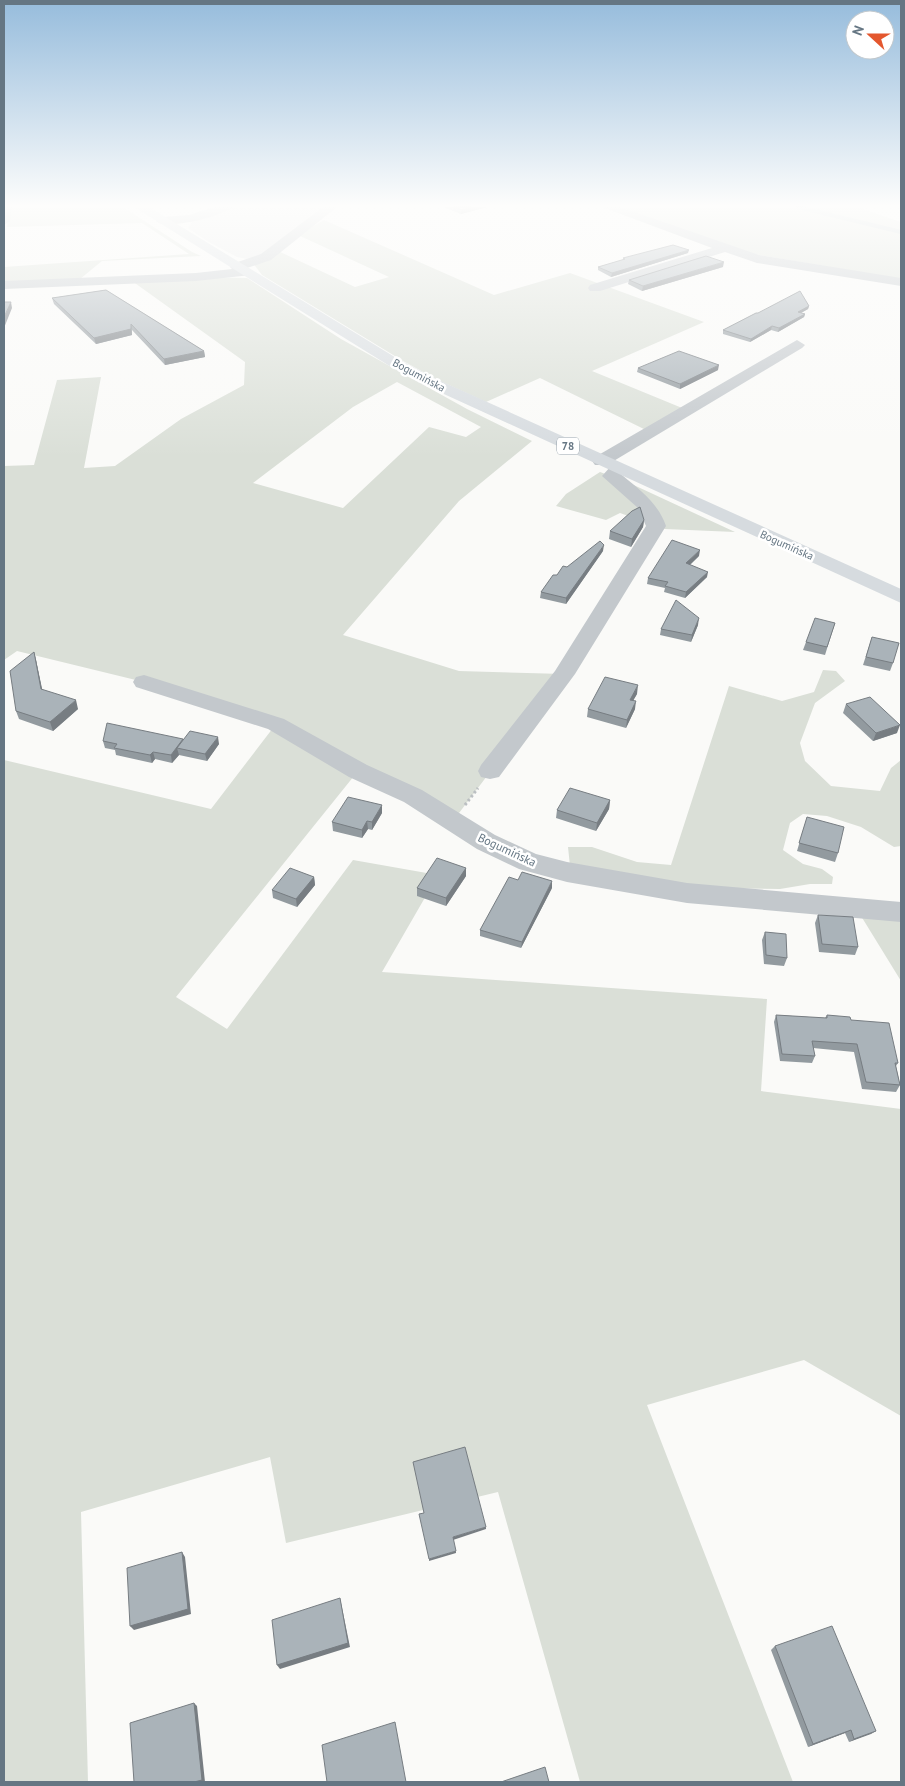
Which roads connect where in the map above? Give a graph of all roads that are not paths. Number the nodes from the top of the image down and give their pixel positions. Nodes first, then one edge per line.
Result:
1 (275, 290) edge
2 (797, 345) dead end
3 (609, 465) junction
4 (901, 597) edge
5 (144, 682) dead end
6 (490, 771) road end
7 (901, 912) edge

1 - 3 main road, Bogumińska / 78
2 - 3 street
3 - 4 main road, Bogumińska / 78
3 - 6 street
5 - 7 street, Bogumińska

